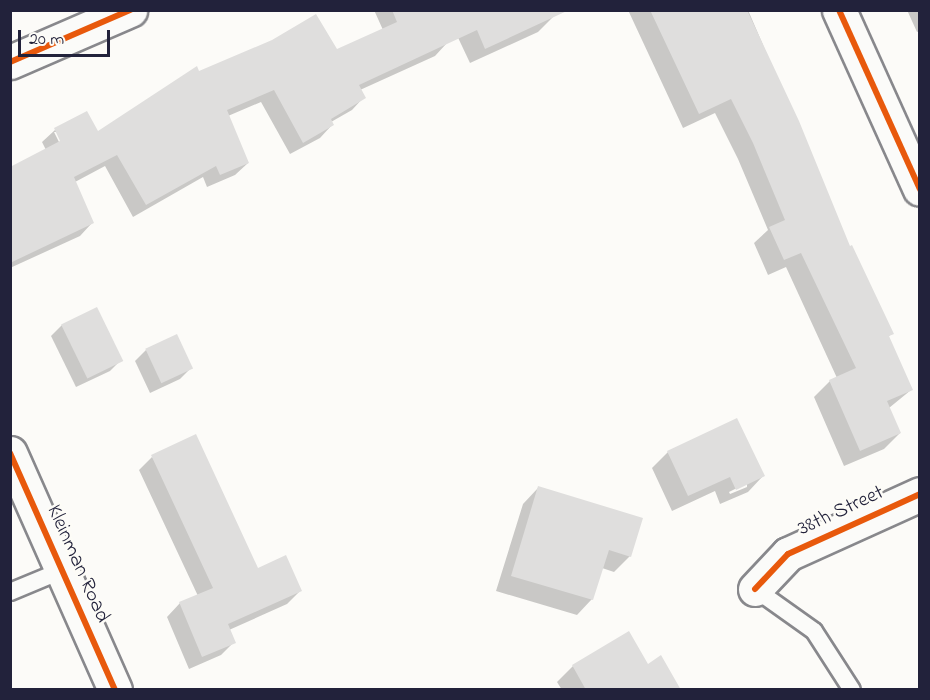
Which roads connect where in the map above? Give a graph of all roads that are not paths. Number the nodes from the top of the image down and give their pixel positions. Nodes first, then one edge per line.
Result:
1 (130, 10) edge
2 (839, 10) edge
3 (10, 62) edge
4 (920, 189) edge
5 (14, 468) edge
6 (920, 494) edge
7 (63, 570) junction
8 (755, 589) joint
9 (10, 592) edge
10 (115, 690) edge
11 (852, 690) edge

1 - 3 street
2 - 4 street
5 - 7 street, Kleinman Road
6 - 8 street, 38th Street
7 - 9 lane
7 - 10 street, Kleinman Road
8 - 11 lane

